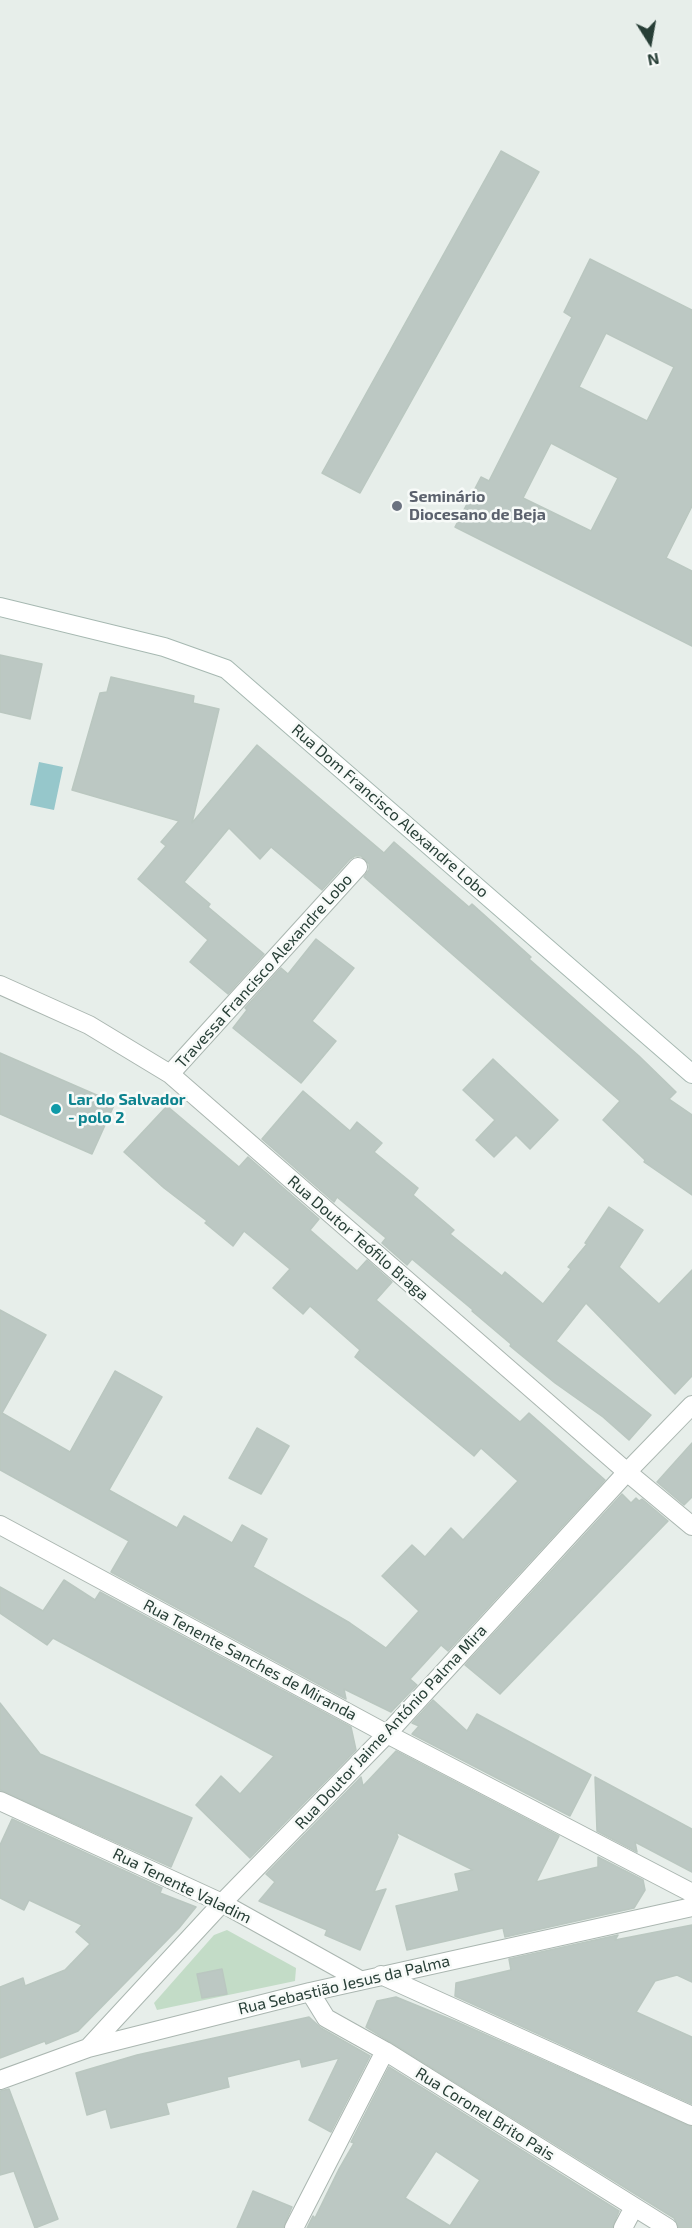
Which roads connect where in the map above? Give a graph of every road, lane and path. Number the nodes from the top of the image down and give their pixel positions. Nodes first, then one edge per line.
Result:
1 (0, 607) edge
2 (358, 867) dead end
3 (0, 985) edge
4 (170, 1074) junction
5 (692, 1074) edge
6 (692, 1405) edge
7 (627, 1472) junction
8 (0, 1525) edge
9 (692, 1526) edge
10 (387, 1734) junction
11 (0, 1801) edge
12 (692, 1893) edge
13 (222, 1903) junction
14 (692, 1907) edge
15 (381, 1975) junction
16 (360, 1980) junction
17 (310, 1992) junction
18 (88, 2048) junction
19 (385, 2051) junction
20 (0, 2080) edge
21 (692, 2116) edge
22 (634, 2207) junction
23 (294, 2228) edge
24 (623, 2228) edge
25 (668, 2228) edge

1 - 5 street, Rua Dom Francisco Alexandre Lobo
2 - 4 street, Travessa Francisco Alexandre Lobo
3 - 4 street, Rua Doutor Teófilo Braga
4 - 7 street, Rua Doutor Teófilo Braga
6 - 7 street, Rua Doutor Jaime António Palma Mira
7 - 9 street, Rua Doutor Teófilo Braga
7 - 10 street, Rua Doutor Jaime António Palma Mira
8 - 10 street, Rua Tenente Sanches de Miranda
10 - 12 street, Rua Tenente Sanches de Miranda
10 - 13 street, Rua Doutor Jaime António Palma Mira
11 - 13 street, Rua Tenente Valadim
13 - 16 street, Rua Tenente Valadim
13 - 18 street, Rua Doutor Jaime António Palma Mira
14 - 15 street, Rua Sebastião Jesus da Palma
15 - 16 street, Rua Sebastião Jesus da Palma
15 - 21 street
16 - 17 street, Rua Sebastião Jesus da Palma
17 - 18 street, Rua Sebastião Jesus da Palma
17 - 19 street, Rua Coronel Brito Pais
18 - 20 street, Rua Sebastião Jesus da Palma
19 - 22 street, Rua Coronel Brito Pais
19 - 23 street
22 - 24 street
22 - 25 street, Rua Coronel Brito Pais

